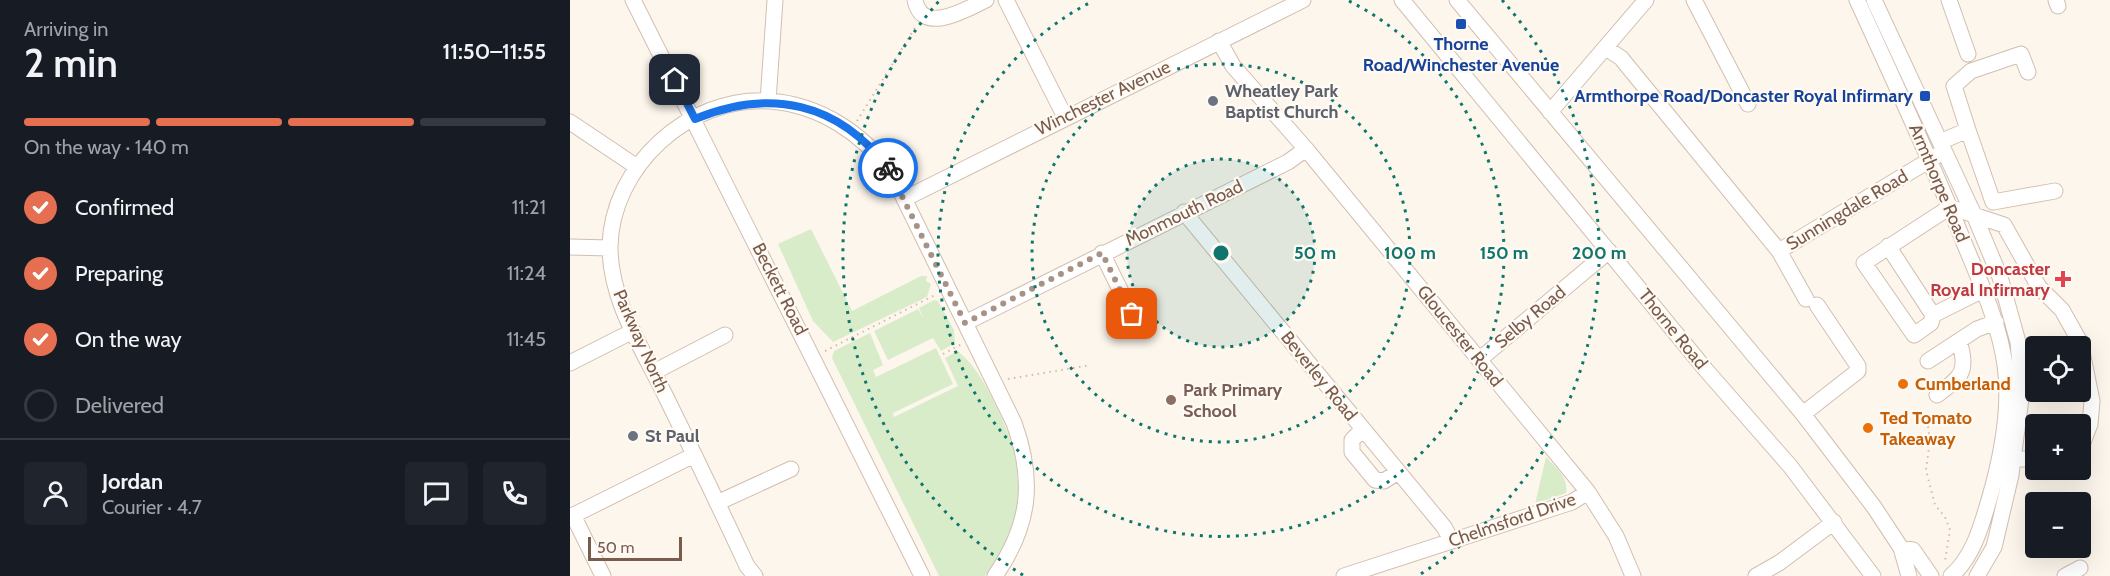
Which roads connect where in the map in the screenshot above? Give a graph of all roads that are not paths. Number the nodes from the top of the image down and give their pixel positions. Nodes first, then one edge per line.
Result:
1 (775, 0) edge
2 (915, 0) edge
3 (986, 0) edge
4 (1006, 0) edge
5 (1303, 0) edge
6 (1402, 0) edge
7 (1457, 0) edge
8 (1646, 0) edge
9 (1694, 0) edge
10 (1857, 0) edge
11 (1874, 0) edge
12 (1949, 0) edge
13 (635, 1) edge
14 (1219, 41) junction
15 (1606, 48) junction
16 (1968, 54) dead end
17 (2028, 72) dead end
18 (768, 101) junction
19 (1748, 104) dead end
20 (1550, 112) junction
21 (1065, 117) junction
22 (695, 119) junction
23 (570, 122) edge
24 (1968, 130) junction
25 (1944, 146) junction
26 (1306, 149) junction
27 (1930, 160) junction
28 (637, 167) junction
29 (2055, 191) dead end
30 (904, 199) junction
31 (1950, 207) junction
32 (1184, 212) junction
33 (1975, 217) junction
34 (1888, 246) junction
35 (570, 247) edge
36 (610, 248) junction
37 (1609, 251) junction
38 (1779, 251) junction
39 (1102, 253) junction
40 (1983, 290) junction
41 (1132, 314) dead end
42 (1933, 315) junction
43 (1996, 322) junction
44 (965, 323) junction
45 (633, 331) junction
46 (725, 335) dead end
47 (1959, 341) junction
48 (1479, 360) junction
49 (1928, 362) dead end
50 (570, 363) edge
51 (654, 372) junction
52 (1937, 395) dead end
53 (1803, 414) junction
54 (2091, 414) edge
55 (1363, 429) junction
56 (694, 455) junction
57 (2006, 459) junction
58 (2025, 459) edge
59 (791, 470) dead end
60 (1398, 472) junction
61 (1588, 492) junction
62 (717, 503) junction
63 (571, 516) edge
64 (1834, 522) junction
65 (1452, 541) junction
66 (1901, 548) junction
67 (2080, 568) dead end
68 (1983, 574) edge
69 (603, 576) edge
70 (754, 576) edge
71 (922, 576) edge
72 (996, 576) edge
73 (1344, 576) edge
74 (1633, 576) edge
75 (1756, 576) edge
76 (1873, 576) edge
77 (1909, 576) edge
78 (1931, 576) edge
79 (1951, 576) edge
80 (2065, 576) edge

1 - 18 street
2 - 3 street
4 - 21 street
5 - 14 street, Winchester Avenue
6 - 37 street, Thorne Road
7 - 20 street
8 - 15 street
9 - 19 street
10 - 27 street, Armthorpe Road
11 - 25 street, Armthorpe Road
12 - 16 street
13 - 22 street, Beckett Road
14 - 21 street, Winchester Avenue
14 - 26 street, Gloucester Road
15 - 20 street
15 - 38 street
17 - 24 street
18 - 22 street, Parkway North
18 - 30 street, Parkway North
20 - 53 street
21 - 30 street, Winchester Avenue
22 - 28 street, Parkway North
22 - 71 street, Beckett Road
23 - 28 street
24 - 25 street, Sunningdale Road
24 - 29 street
25 - 27 street, Sunningdale Road
25 - 33 street, Armthorpe Road
26 - 32 street, Monmouth Road
26 - 48 street, Gloucester Road
27 - 31 street, Armthorpe Road
27 - 38 street, Sunningdale Road
28 - 36 street, Parkway North
30 - 44 street, Parkway North
31 - 33 street
31 - 34 street
31 - 40 street, Armthorpe Road
32 - 39 street, Monmouth Road
32 - 55 street, Beverley Road
33 - 54 street
33 - 57 street, Armthorpe Road
34 - 42 street
34 - 42 street
35 - 36 street
36 - 45 street, Parkway North
37 - 48 street, Selby Road
37 - 64 street, Thorne Road
38 - 53 street
39 - 41 street
39 - 44 street, Monmouth Road
40 - 42 street
40 - 43 street, Armthorpe Road
43 - 47 street
43 - 57 street, Armthorpe Road
44 - 72 street, Parkway North
45 - 50 street
45 - 51 street, Parkway North
46 - 51 street
47 - 49 street
47 - 52 street
48 - 61 street, Gloucester Road
51 - 56 street, Parkway North
53 - 66 street
55 - 60 street, Beverley Road
55 - 60 street
56 - 62 street, Parkway North
56 - 63 street
57 - 58 street
57 - 68 street, Armthorpe Road
57 - 79 street, Armthorpe Road
59 - 62 street
60 - 65 street, Beverley Road
61 - 65 street, Chelmsford Drive
61 - 74 street, Chelmsford Drive
62 - 70 street, Parkway North
63 - 69 street
64 - 75 street
64 - 76 street, Thorne Road
65 - 73 street, Chelmsford Drive
66 - 77 street
66 - 78 street
67 - 80 street

